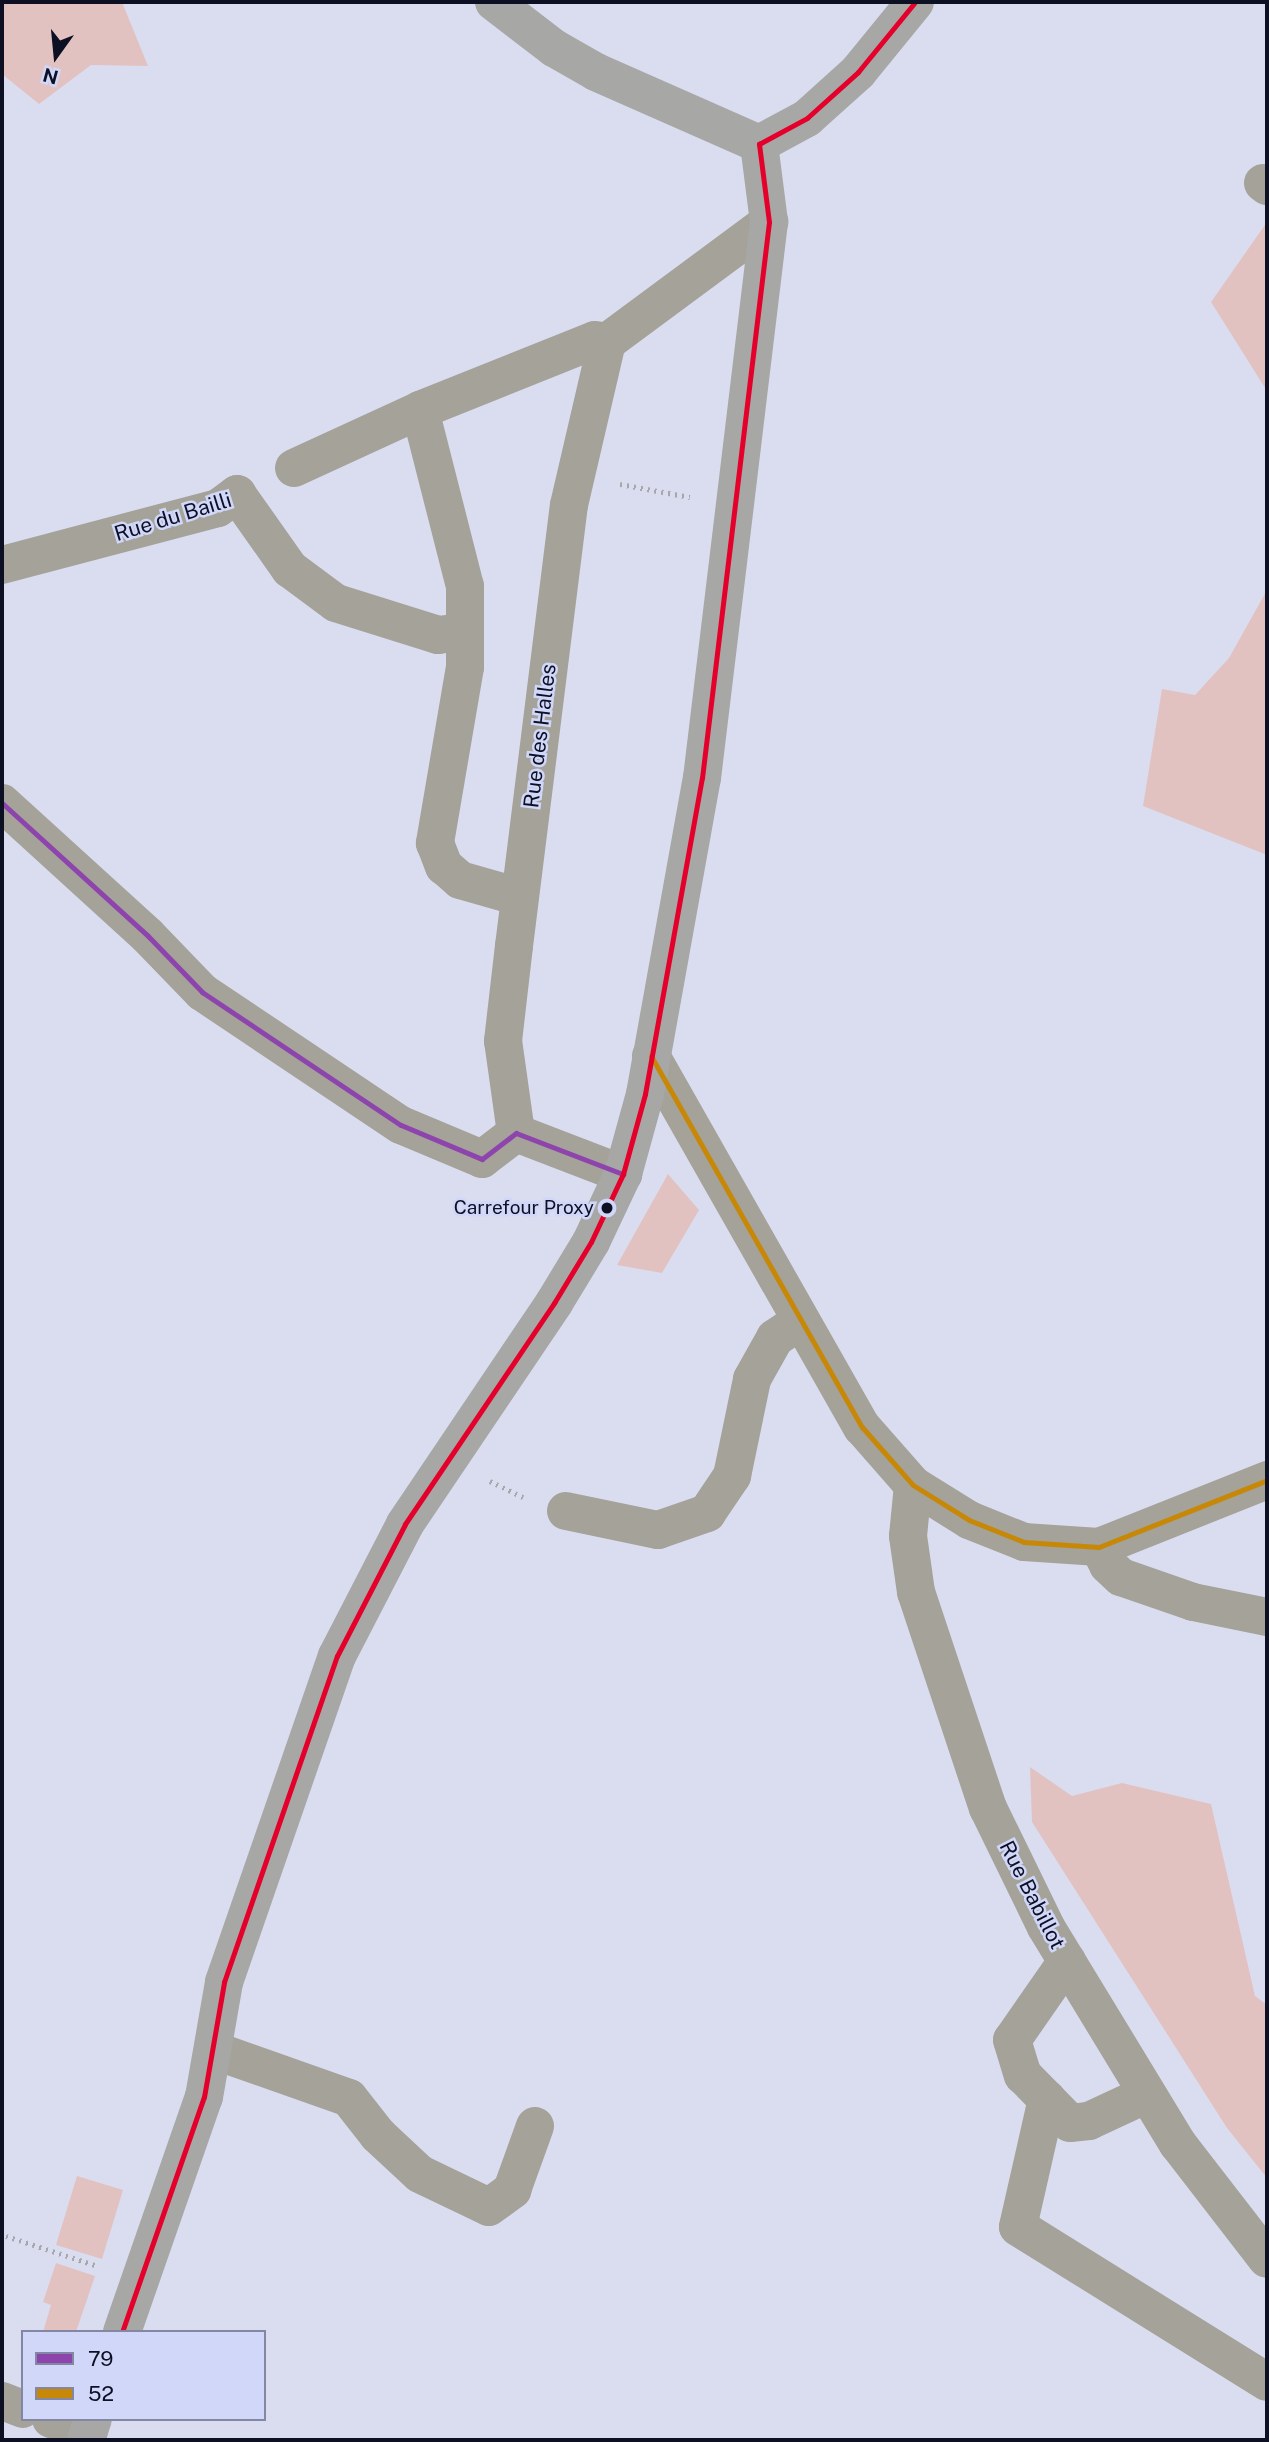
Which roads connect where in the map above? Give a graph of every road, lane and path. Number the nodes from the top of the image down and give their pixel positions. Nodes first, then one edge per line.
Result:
1 (495, 2) edge
2 (915, 2) edge
3 (759, 144) junction
4 (769, 222) junction
5 (607, 342) junction
6 (420, 410) junction
7 (294, 468) dead end
8 (574, 478) junction
9 (734, 505) junction
10 (2, 565) edge
11 (462, 632) junction
12 (2, 803) edge
13 (520, 897) junction
14 (651, 1056) junction
15 (516, 1133) junction
16 (623, 1174) junction
17 (800, 1321) junction
18 (450, 1458) junction
19 (1267, 1480) edge
20 (913, 1485) junction
21 (566, 1511) joint
22 (1099, 1547) junction
23 (1267, 1617) edge
24 (1067, 1961) junction
25 (213, 2050) junction
26 (1147, 2094) junction
27 (1047, 2099) junction
28 (535, 2126) dead end
29 (6, 2236) dead end
30 (1267, 2259) edge
31 (97, 2266) dead end
32 (123, 2330) edge
33 (1267, 2382) edge
34 (2, 2401) edge
35 (21, 2408) edge
36 (57, 2421) edge
37 (89, 2431) edge

1 - 3 main road
2 - 3 main road
3 - 4 main road
4 - 5 street
4 - 9 main road
5 - 6 street
5 - 8 street, Rue des Halles
6 - 7 street
6 - 11 street
8 - 9 path
8 - 13 street, Rue des Halles
9 - 14 main road
10 - 11 street, Rue du Bailli
11 - 13 street
12 - 15 street
13 - 15 street, Rue des Halles
14 - 16 main road
14 - 17 street
15 - 16 street
16 - 18 main road
17 - 20 street
17 - 21 street
18 - 21 path
18 - 25 main road
19 - 22 street
20 - 22 street
20 - 24 street, Rue Babillot
22 - 23 street
24 - 26 street, Rue Babillot
24 - 27 street
25 - 28 street
25 - 32 main road
26 - 27 street
26 - 30 street, Rue Babillot
27 - 33 street
29 - 31 path
34 - 35 street
36 - 37 street

